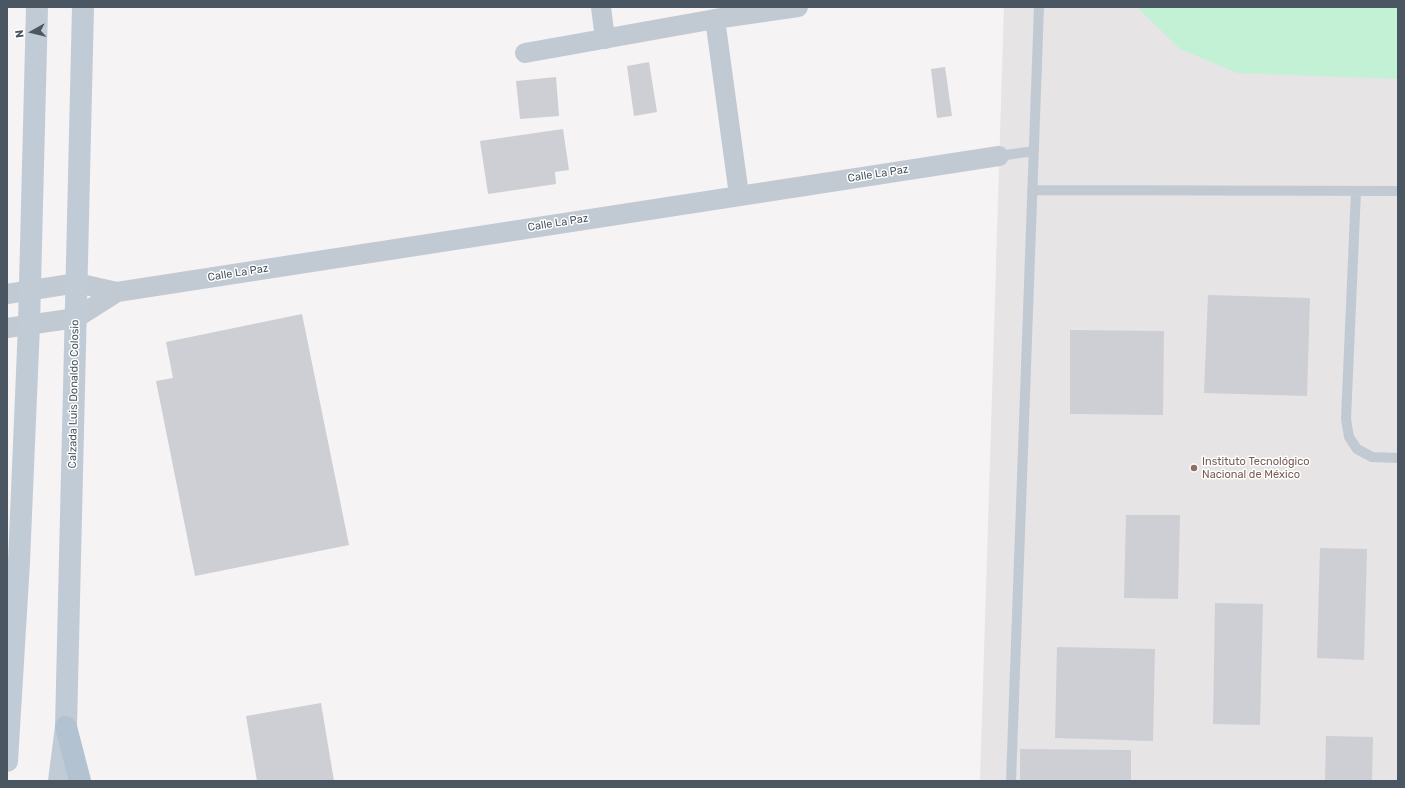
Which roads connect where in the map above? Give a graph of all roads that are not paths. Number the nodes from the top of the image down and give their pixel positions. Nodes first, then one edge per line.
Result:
1 (37, 7) edge
2 (83, 7) edge
3 (601, 7) edge
4 (798, 7) edge
5 (1039, 7) edge
6 (715, 19) junction
7 (605, 39) junction
8 (525, 53) dead end
9 (1034, 151) junction
10 (999, 156) joint
11 (1032, 190) junction
12 (1356, 191) junction
13 (1398, 191) edge
14 (739, 195) junction
15 (77, 283) junction
16 (30, 290) junction
17 (117, 292) junction
18 (7, 294) edge
19 (76, 318) junction
20 (29, 325) junction
21 (7, 328) edge
22 (1398, 458) edge
23 (66, 727) junction
24 (7, 762) edge
25 (59, 781) edge
26 (80, 781) edge
27 (1011, 781) edge

1 - 16 main road
2 - 15 main road, Calzada Luis Donaldo Colosio
3 - 7 street
4 - 6 street
5 - 9 lane
6 - 7 street
6 - 14 street
7 - 8 street
9 - 10 lane
9 - 11 lane
10 - 14 street, Calle La Paz
11 - 12 lane
11 - 27 lane
12 - 13 lane
12 - 22 lane
14 - 17 street, Calle La Paz
15 - 16 street, Calle La Paz
15 - 17 street, Calle La Paz
15 - 19 main road, Calzada Luis Donaldo Colosio
16 - 18 street, Calle La Paz
16 - 20 main road
17 - 19 street, Calle La Paz
19 - 20 street, Calle La Paz
19 - 23 main road, Calzada Luis Donaldo Colosio
20 - 21 street, Calle La Paz
20 - 24 main road
23 - 25 main road, Calzada Luis Donaldo Colosio
23 - 26 main road

